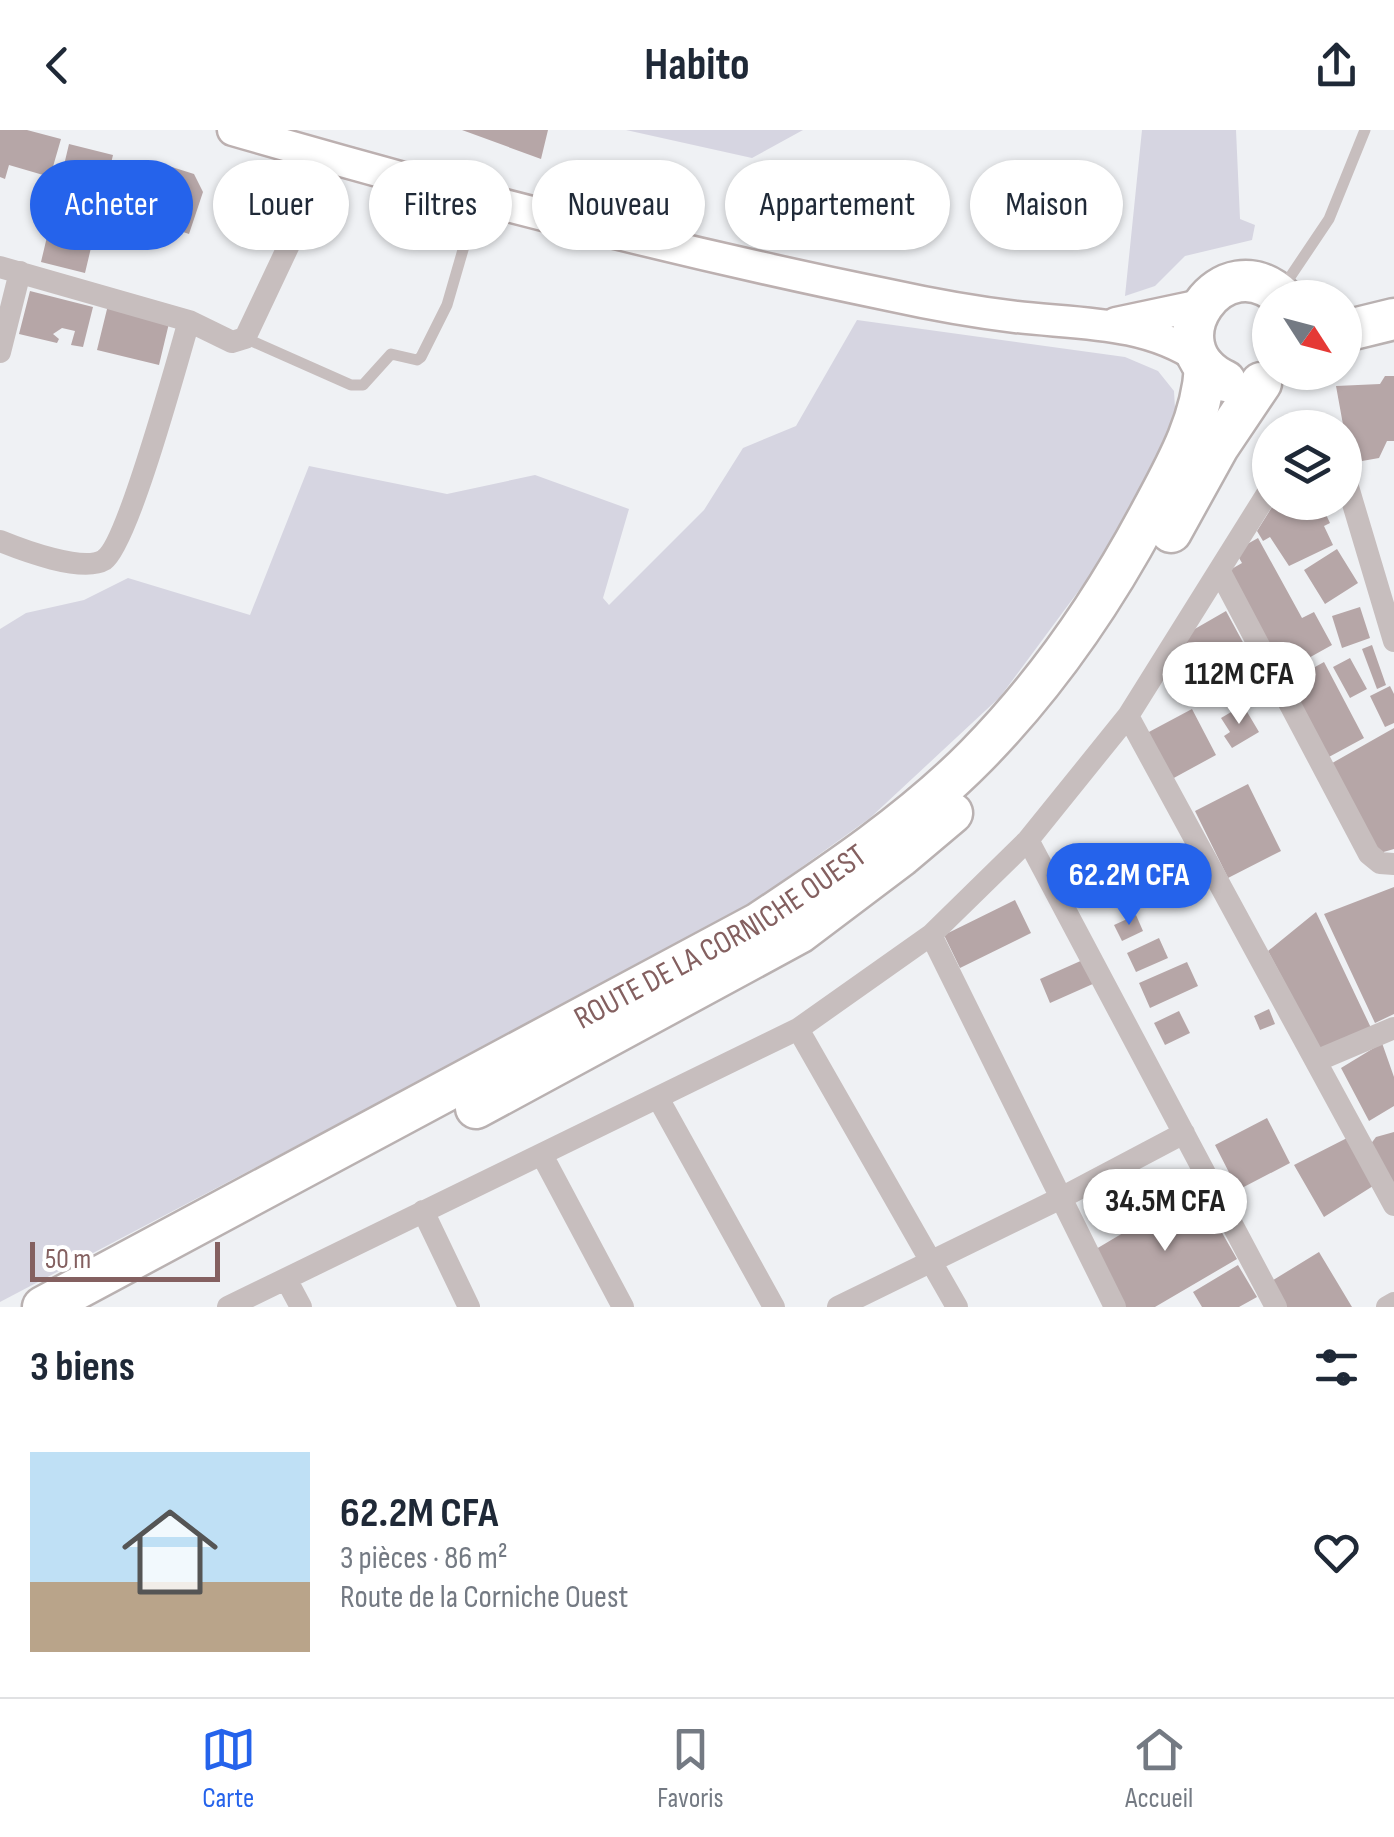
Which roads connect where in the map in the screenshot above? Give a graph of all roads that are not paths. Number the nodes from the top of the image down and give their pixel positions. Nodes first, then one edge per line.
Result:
1 (234, 130) edge
2 (1365, 130) edge
3 (330, 158) junction
4 (369, 169) edge
5 (512, 207) edge
6 (463, 250) edge
7 (10, 270) edge
8 (1296, 280) edge
9 (1252, 281) edge
10 (1394, 293) edge
11 (1362, 299) edge
12 (1202, 305) junction
13 (1394, 319) edge
14 (189, 321) junction
15 (1110, 324) junction
16 (1362, 327) edge
17 (244, 338) junction
18 (0, 352) edge
19 (1202, 363) junction
20 (1252, 381) edge
21 (1262, 390) edge
22 (1252, 519) edge
23 (1358, 520) edge
24 (0, 541) edge
25 (1220, 572) junction
26 (1394, 641) edge
27 (1128, 716) junction
28 (1028, 840) junction
29 (1394, 864) edge
30 (931, 935) junction
31 (1394, 1028) edge
32 (798, 1029) junction
33 (1316, 1061) junction
34 (658, 1098) junction
35 (1184, 1133) junction
36 (542, 1155) junction
37 (1061, 1198) junction
38 (1394, 1205) edge
39 (423, 1211) junction
40 (931, 1260) junction
41 (286, 1278) junction
42 (1394, 1303) edge
43 (43, 1307) edge
44 (102, 1307) edge
45 (228, 1307) edge
46 (301, 1307) edge
47 (470, 1307) edge
48 (623, 1307) edge
49 (774, 1307) edge
50 (838, 1307) edge
51 (957, 1307) edge
52 (1115, 1307) edge
53 (1276, 1307) edge
54 (1387, 1307) edge

1 - 3 main road
2 - 8 lane
3 - 4 main road
3 - 17 street
5 - 15 main road
6 - 17 lane
7 - 14 street
7 - 18 street
9 - 12 highway
10 - 11 highway
12 - 15 main road
12 - 19 highway, ROUTE DE LA CORNICHE OUEST
13 - 16 highway
14 - 17 street
14 - 24 street
15 - 19 main road
19 - 20 highway
19 - 43 highway, ROUTE DE LA CORNICHE OUEST
21 - 44 highway, ROUTE DE LA CORNICHE OUEST
22 - 25 street
23 - 26 street
25 - 27 street
25 - 29 street
27 - 28 street
27 - 33 street
28 - 30 street
28 - 35 street
30 - 32 street
30 - 37 street
31 - 33 street
32 - 34 street
32 - 40 street
33 - 38 street
34 - 36 street
34 - 49 street
35 - 37 street
35 - 53 street
36 - 39 street
36 - 48 street
37 - 40 street
37 - 52 street
39 - 41 street
39 - 47 street
40 - 50 street
40 - 51 street
41 - 45 street
41 - 46 street
42 - 54 street

